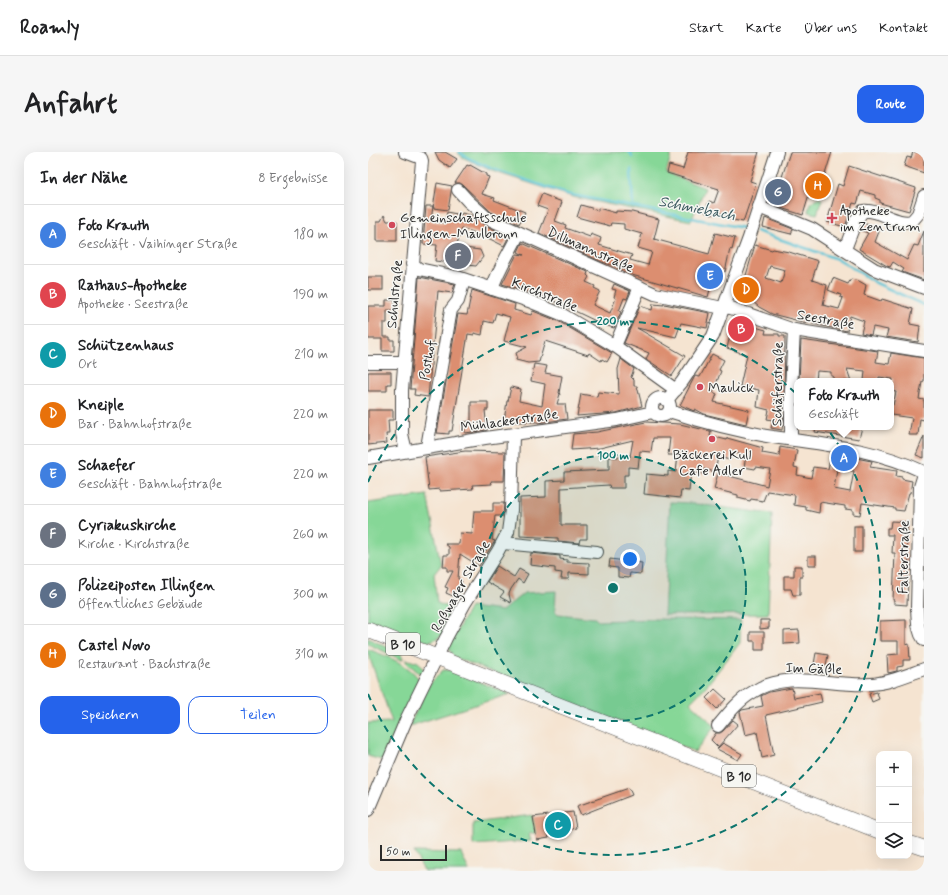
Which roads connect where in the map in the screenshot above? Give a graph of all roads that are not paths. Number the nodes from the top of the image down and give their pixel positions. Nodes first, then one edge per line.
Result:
1 (405, 152) edge
2 (777, 152) edge
3 (458, 190) dead end
4 (924, 196) edge
5 (759, 207) junction
6 (519, 233) junction
7 (845, 249) junction
8 (412, 264) junction
9 (464, 280) junction
10 (640, 287) junction
11 (924, 288) edge
12 (492, 289) junction
13 (724, 308) junction
14 (794, 330) junction
15 (615, 346) junction
16 (924, 351) edge
17 (368, 362) edge
18 (403, 362) junction
19 (672, 386) junction
20 (668, 406) junction
21 (513, 435) junction
22 (790, 440) junction
23 (427, 448) junction
24 (406, 451) junction
25 (368, 458) edge
26 (924, 473) edge
27 (503, 543) junction
28 (597, 552) dead end
29 (368, 630) edge
30 (924, 640) edge
31 (437, 658) junction
32 (924, 670) edge
33 (718, 726) dead end
34 (368, 810) edge
35 (876, 830) edge
36 (912, 844) edge
37 (924, 848) edge

1 - 8 street, Schulstraße
2 - 5 street
3 - 6 street, Dillmannstraße
4 - 7 street
5 - 7 street
5 - 13 street
6 - 10 street, Dillmannstraße
6 - 12 street
7 - 11 street
8 - 9 street, Kirchstraße
8 - 18 street, Schulstraße
9 - 12 street, Kirchstraße
9 - 23 street, Posthof
10 - 13 street, Dillmannstraße
10 - 15 street
12 - 15 street, Kirchstraße
13 - 14 street, Seestraße
13 - 19 street
14 - 16 street, Seestraße
14 - 22 street, Schäferstraße
15 - 19 street, Kirchstraße
17 - 18 street
18 - 24 street, Schulstraße
19 - 20 street
20 - 21 street, Mühlackerstraße
20 - 22 street
21 - 23 street, Mühlackerstraße
21 - 27 street, Roßwager Straße
22 - 26 street
23 - 24 street, Mühlackerstraße
24 - 25 street, Mühlackerstraße
26 - 30 street, Falterstraße
27 - 28 street
27 - 31 street, Roßwager Straße
29 - 31 main road, B 10
31 - 34 street, Roßwager Straße
31 - 35 main road, B 10
32 - 33 street, Im Gäßle
36 - 37 main road

